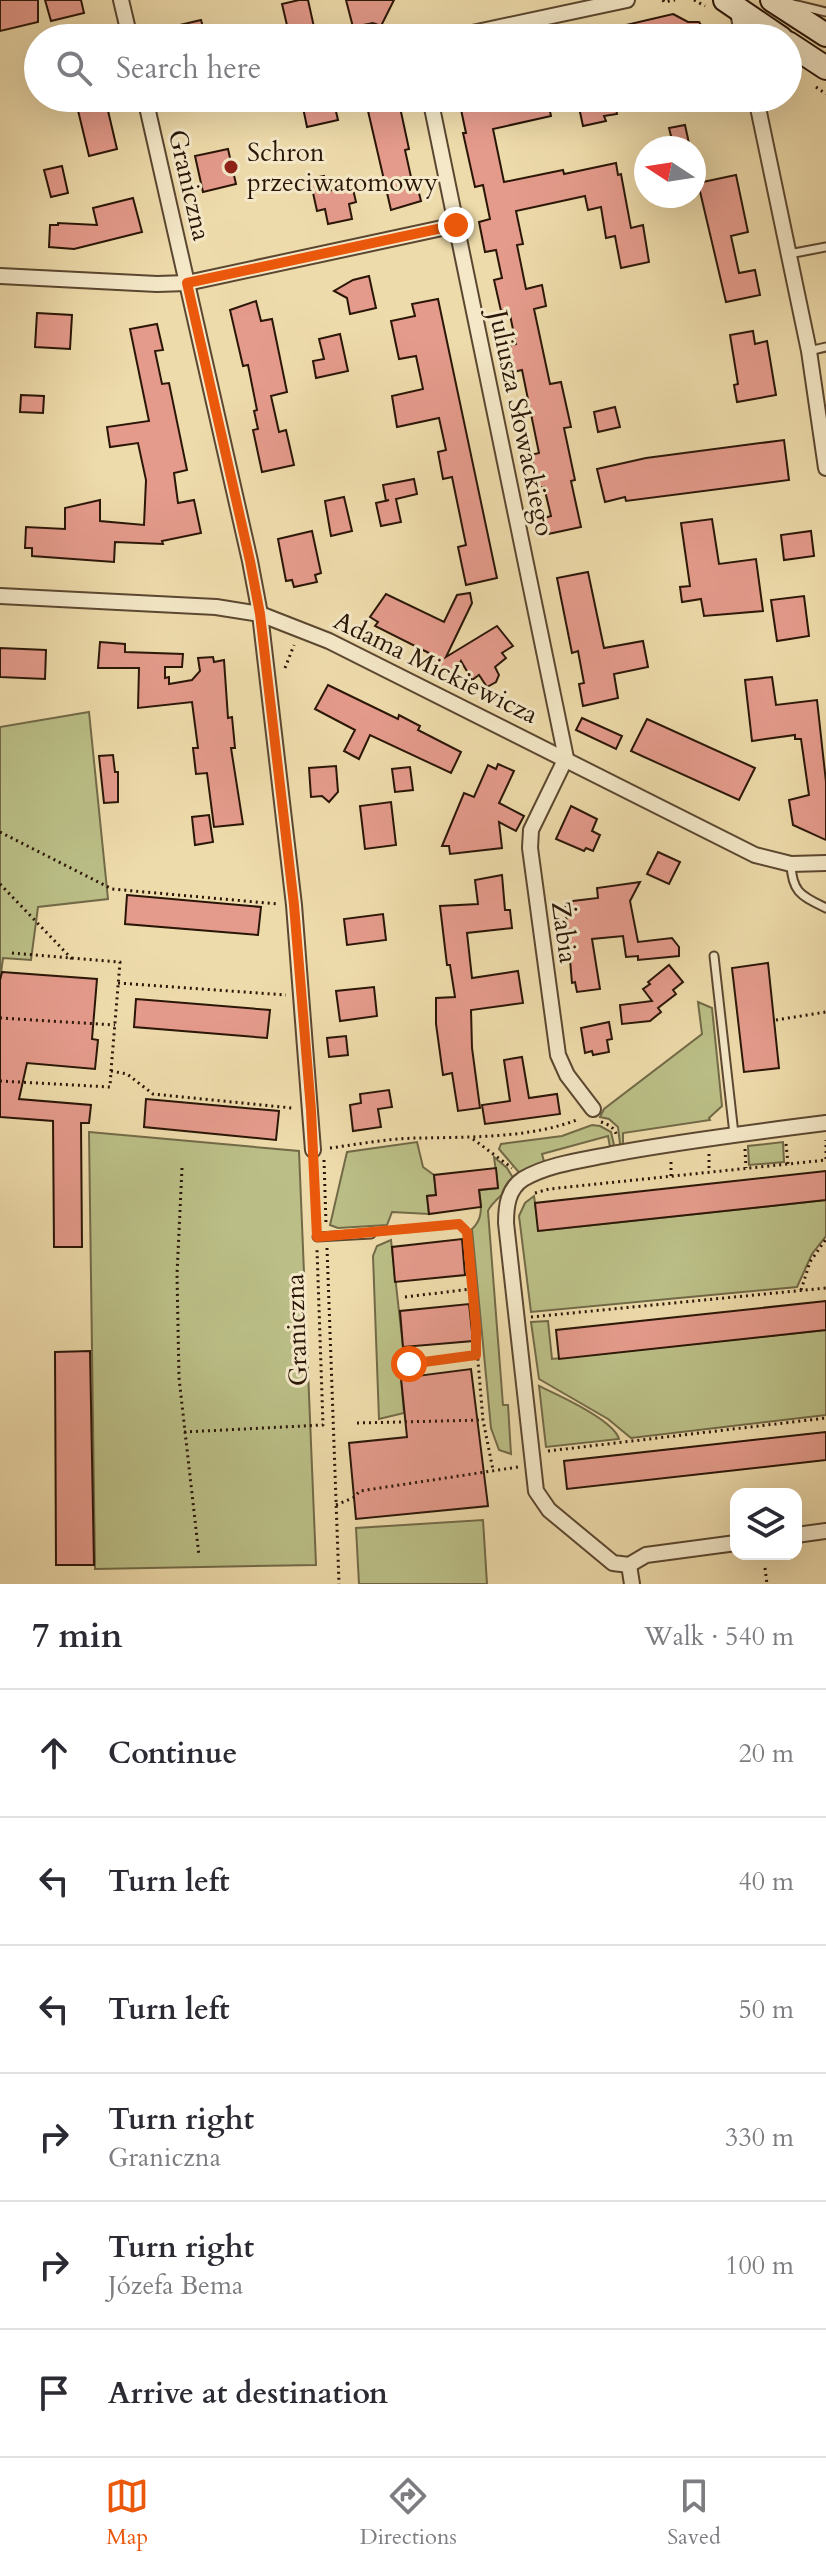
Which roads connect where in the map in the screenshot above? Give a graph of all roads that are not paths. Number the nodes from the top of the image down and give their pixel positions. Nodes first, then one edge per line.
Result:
1 (121, 0) edge
2 (627, 0) edge
3 (775, 0) edge
4 (732, 3) edge
5 (826, 12) edge
6 (127, 24) edge
7 (515, 24) edge
8 (739, 24) edge
9 (761, 24) edge
10 (826, 35) edge
11 (802, 52) edge
12 (826, 68) edge
13 (148, 112) edge
14 (433, 112) edge
15 (759, 112) edge
16 (456, 225) junction
17 (826, 247) edge
18 (789, 254) junction
19 (0, 276) edge
20 (187, 283) junction
21 (826, 347) edge
22 (809, 351) junction
23 (826, 468) edge
24 (0, 596) edge
25 (260, 614) junction
26 (566, 758) junction
27 (826, 863) edge
28 (791, 864) junction
29 (826, 908) edge
30 (714, 956) dead end
31 (587, 1113) road end
32 (826, 1124) edge
33 (734, 1134) junction
34 (313, 1150) road end
35 (371, 1234) road end
36 (317, 1237) road end
37 (826, 1531) edge
38 (802, 1534) edge
39 (730, 1544) edge
40 (629, 1565) junction
41 (632, 1584) edge

1 - 6 street
2 - 7 street
3 - 5 lane
3 - 10 main road
4 - 8 street
4 - 9 main road
11 - 12 main road
13 - 20 street, Graniczna
14 - 16 street, Juliusza Słowackiego
15 - 18 street
16 - 20 street
16 - 26 street, Juliusza Słowackiego
17 - 18 lane
18 - 22 street
19 - 20 street
20 - 25 street, Graniczna
21 - 22 lane
22 - 23 street
24 - 25 street, Adama Mickiewicza
25 - 26 street, Adama Mickiewicza
25 - 34 street, Graniczna
26 - 28 street, Adama Mickiewicza
26 - 31 street, Żabia
27 - 28 street, Adama Mickiewicza
28 - 29 lane
30 - 33 lane
32 - 33 street
33 - 40 street
35 - 36 lane
37 - 38 street
39 - 40 street
40 - 41 street

